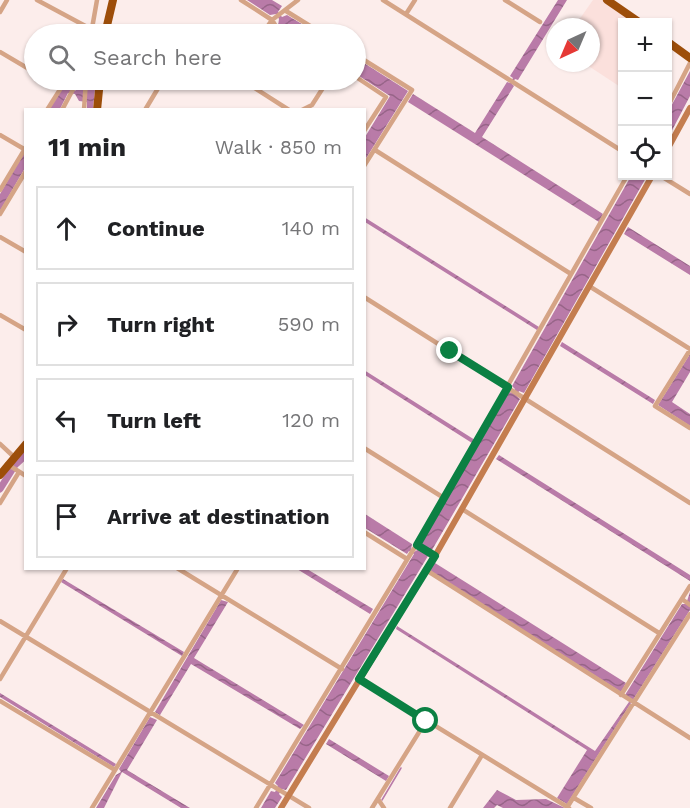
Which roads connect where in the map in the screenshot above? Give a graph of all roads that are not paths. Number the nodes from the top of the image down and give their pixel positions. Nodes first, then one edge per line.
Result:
1 (7, 0) edge
2 (37, 0) edge
3 (97, 0) edge
4 (113, 0) edge
5 (241, 0) edge
6 (298, 0) edge
7 (384, 0) edge
8 (415, 0) edge
9 (505, 0) edge
10 (607, 0) edge
11 (0, 12) edge
12 (406, 14) junction
13 (279, 15) junction
14 (633, 18) edge
15 (540, 22) dead end
16 (78, 24) edge
17 (92, 24) edge
18 (107, 24) edge
19 (271, 24) edge
20 (278, 24) edge
21 (300, 24) edge
22 (672, 45) edge
23 (0, 52) edge
24 (690, 58) edge
25 (366, 61) edge
26 (690, 63) edge
27 (24, 66) edge
28 (366, 84) edge
29 (58, 90) edge
30 (72, 90) edge
31 (85, 90) edge
32 (99, 90) edge
33 (157, 90) edge
34 (259, 90) edge
35 (322, 90) edge
36 (672, 98) edge
37 (282, 104) junction
38 (48, 108) edge
39 (63, 108) edge
40 (84, 108) edge
41 (97, 108) edge
42 (147, 108) edge
43 (279, 108) edge
44 (287, 108) edge
45 (306, 108) edge
46 (690, 110) edge
47 (366, 128) edge
48 (0, 135) edge
49 (672, 141) edge
50 (24, 147) edge
51 (618, 149) edge
52 (24, 150) edge
53 (375, 150) junction
54 (366, 163) edge
55 (24, 174) edge
56 (625, 180) edge
57 (650, 180) edge
58 (667, 180) edge
59 (0, 190) edge
60 (690, 194) edge
61 (0, 214) edge
62 (0, 237) edge
63 (24, 251) edge
64 (571, 274) junction
65 (589, 286) junction
66 (366, 298) edge
67 (0, 315) edge
68 (24, 329) edge
69 (690, 349) edge
70 (510, 389) junction
71 (526, 399) junction
72 (690, 428) edge
73 (0, 444) edge
74 (24, 446) edge
75 (366, 449) edge
76 (14, 456) junction
77 (8, 465) junction
78 (18, 471) junction
79 (0, 475) edge
80 (24, 475) edge
81 (444, 498) junction
82 (0, 503) edge
83 (690, 503) edge
84 (462, 509) junction
85 (366, 533) edge
86 (419, 546) junction
87 (432, 554) junction
88 (407, 559) junction
89 (66, 570) edge
90 (180, 570) edge
91 (237, 570) edge
92 (426, 570) junction
93 (690, 586) edge
94 (222, 596) junction
95 (686, 602) edge
96 (690, 614) edge
97 (0, 621) edge
98 (659, 633) junction
99 (26, 637) junction
100 (342, 669) junction
101 (359, 679) junction
102 (0, 680) edge
103 (621, 695) junction
104 (0, 701) edge
105 (632, 701) junction
106 (151, 712) junction
107 (426, 721) junction
108 (690, 738) edge
109 (482, 755) junction
110 (115, 771) junction
111 (273, 786) junction
112 (285, 794) junction
113 (574, 798) junction
114 (378, 799) junction
115 (568, 807) edge
116 (92, 808) edge
117 (256, 808) edge
118 (281, 808) edge
119 (309, 808) edge
120 (372, 808) edge
121 (384, 808) edge
122 (450, 808) edge
123 (591, 808) edge

1 - 11 street
2 - 16 street
3 - 17 street
4 - 18 highway
5 - 13 street
6 - 13 street
7 - 12 street
8 - 12 street
9 - 15 street
10 - 14 highway
12 - 51 street
13 - 19 street
13 - 20 street
13 - 21 street
22 - 24 highway
23 - 27 street
25 - 53 street
26 - 36 street
28 - 47 street
29 - 38 street
30 - 39 street
31 - 40 street
32 - 41 highway
33 - 42 street
34 - 37 street
35 - 45 street
37 - 43 street
37 - 44 street
46 - 49 street
48 - 50 street
52 - 59 street
53 - 54 street
53 - 64 street
55 - 61 street
56 - 64 street
57 - 65 street
58 - 60 street
62 - 63 street
64 - 70 street
65 - 69 street
65 - 71 street
66 - 70 street
67 - 68 street
69 - 72 street
70 - 71 street
70 - 81 street
71 - 83 street
71 - 84 street
73 - 76 street
74 - 76 highway
75 - 81 street
76 - 77 highway
77 - 78 street
77 - 79 highway
78 - 80 street
78 - 82 street
81 - 86 street
84 - 87 street
84 - 98 street
85 - 88 street
86 - 87 street
86 - 88 street
87 - 92 street
88 - 100 street
89 - 99 street
90 - 94 street
91 - 94 street
92 - 101 street
92 - 103 street
93 - 95 street
94 - 100 street
94 - 106 street
95 - 98 street
96 - 105 street
97 - 99 street
98 - 103 street
99 - 102 street
99 - 106 street
100 - 111 street
101 - 107 street
101 - 112 street
103 - 105 street
104 - 110 street
105 - 108 street
105 - 113 street
106 - 110 street
106 - 111 street
107 - 109 street
107 - 114 street
109 - 115 street
109 - 122 street
110 - 116 street
111 - 112 street
111 - 117 street
112 - 118 street
112 - 119 street
113 - 115 street
113 - 123 street
114 - 120 street
114 - 121 street

